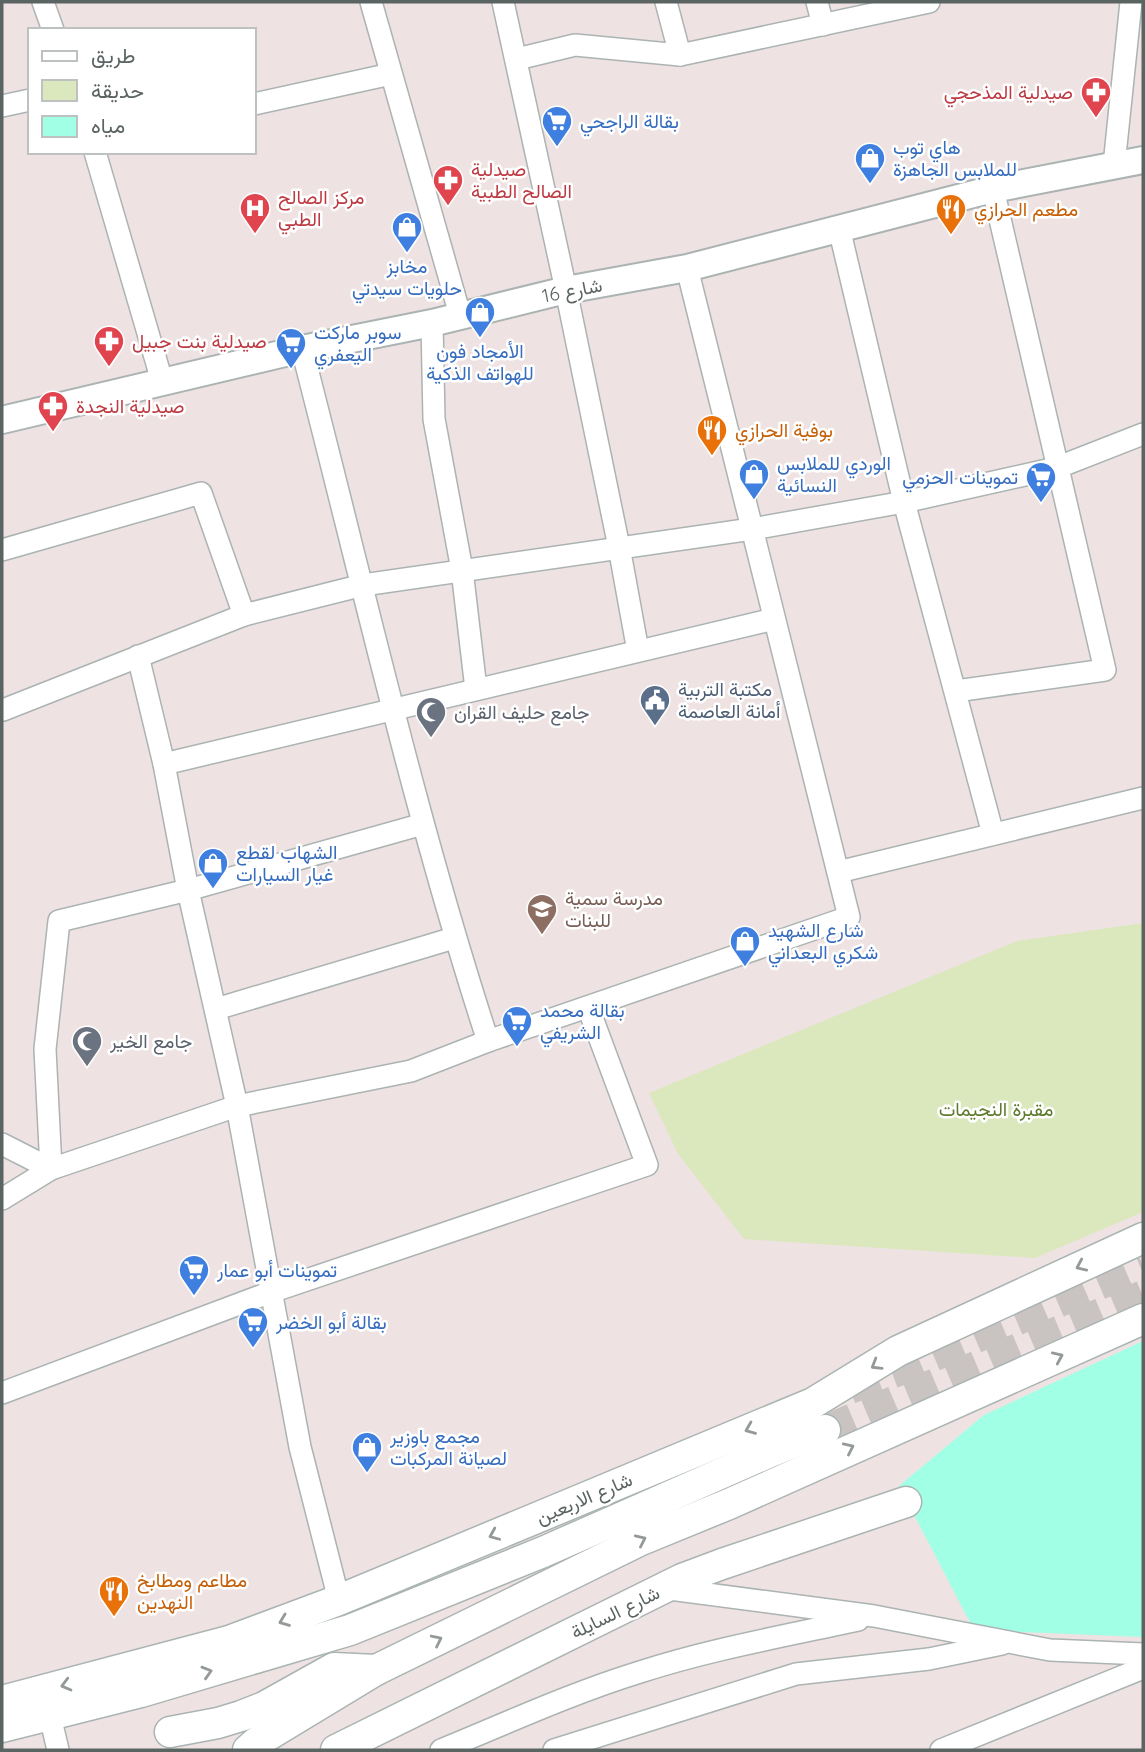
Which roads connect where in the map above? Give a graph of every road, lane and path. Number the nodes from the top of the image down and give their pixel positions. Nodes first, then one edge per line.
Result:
1 (43, 2) edge
2 (371, 2) edge
3 (503, 2) edge
4 (666, 2) edge
5 (817, 2) edge
6 (929, 2) edge
7 (1131, 2) edge
8 (823, 24) junction
9 (52, 28) edge
10 (680, 55) junction
11 (517, 60) junction
12 (391, 74) junction
13 (28, 100) edge
14 (256, 104) edge
15 (2, 106) edge
16 (96, 154) edge
17 (1143, 160) edge
18 (1114, 165) junction
19 (993, 189) junction
20 (839, 228) junction
21 (687, 268) junction
22 (566, 290) junction
23 (460, 315) junction
24 (432, 323) junction
25 (302, 349) junction
26 (162, 382) junction
27 (2, 421) edge
28 (1143, 434) edge
29 (1056, 468) junction
30 (904, 502) junction
31 (752, 529) junction
32 (619, 547) junction
33 (2, 550) edge
34 (462, 570) junction
35 (363, 585) junction
36 (244, 615) junction
37 (774, 619) junction
38 (638, 651) junction
39 (138, 656) junction
40 (476, 689) junction
41 (956, 691) junction
42 (2, 709) edge
43 (393, 709) junction
44 (164, 765) junction
45 (1143, 798) edge
46 (423, 824) junction
47 (993, 834) junction
48 (838, 873) junction
49 (188, 890) junction
50 (454, 937) junction
51 (588, 1007) junction
52 (216, 1009) junction
53 (488, 1041) junction
54 (237, 1106) junction
55 (2, 1144) edge
56 (51, 1169) junction
57 (2, 1199) edge
58 (1143, 1238) edge
59 (271, 1292) junction
60 (1143, 1319) edge
61 (2, 1393) edge
62 (906, 1502) dead end
63 (671, 1526) junction
64 (663, 1588) junction
65 (339, 1600) junction
66 (874, 1616) junction
67 (350, 1630) junction
68 (1011, 1642) junction
69 (1143, 1654) edge
70 (1143, 1668) edge
71 (376, 1670) junction
72 (141, 1692) junction
73 (2, 1701) edge
74 (50, 1716) junction
75 (2, 1727) edge
76 (171, 1741) edge
77 (58, 1750) edge
78 (248, 1750) edge
79 (336, 1750) edge
80 (441, 1750) edge
81 (554, 1750) edge
82 (941, 1750) edge

1 - 9 street
2 - 12 street
3 - 11 street
4 - 10 street
5 - 8 street
6 - 8 street
7 - 18 street
8 - 10 street
10 - 11 street
11 - 22 street
12 - 14 street
12 - 23 street
13 - 15 street
16 - 26 street
17 - 18 street, شارع 16
18 - 19 street, شارع 16
19 - 20 street, شارع 16
19 - 29 street
20 - 21 street, شارع 16
20 - 30 street
21 - 22 street, شارع 16
21 - 31 street
22 - 23 street, شارع 16
22 - 32 street
23 - 24 street, شارع 16
24 - 25 street, شارع 16
24 - 34 street
25 - 26 street, شارع 16
25 - 35 street
26 - 27 street, شارع 16
28 - 29 street
29 - 30 street
29 - 41 street
30 - 31 street
30 - 41 street
31 - 32 street
31 - 37 street
32 - 34 street
32 - 38 street
33 - 36 street
34 - 35 street
34 - 40 street
35 - 36 street
35 - 43 street
36 - 39 street
37 - 38 street
37 - 48 street
38 - 40 street
39 - 42 street
39 - 44 street
40 - 43 street
41 - 47 street
43 - 44 street
43 - 46 street
44 - 49 street
45 - 47 street
46 - 49 street
46 - 50 street
47 - 48 street
48 - 51 street
49 - 52 street
49 - 56 street
50 - 52 street
50 - 53 street
51 - 53 street
51 - 59 street
52 - 54 street
53 - 54 street
54 - 56 street
54 - 59 street
55 - 56 street
56 - 57 street
58 -> 65 main road, شارع الاربعين
59 - 61 street
59 - 65 street
63 -> 60 main road
62 - 64 main road, شارع السايلة
63 - 67 main road, شارع الاربعين
71 -> 63 main road
64 - 66 street
64 - 79 main road, شارع السايلة
65 - 67 main road
65 -> 73 main road, شارع الاربعين
66 - 68 street
66 - 80 street
67 - 71 main road
72 -> 67 main road, شارع الاربعين
68 - 69 street
68 - 81 street
70 - 82 street
71 - 76 main road
71 - 78 main road
72 - 74 main road, شارع الاربعين
72 - 76 main road
74 - 75 main road, شارع الاربعين
74 - 77 street

